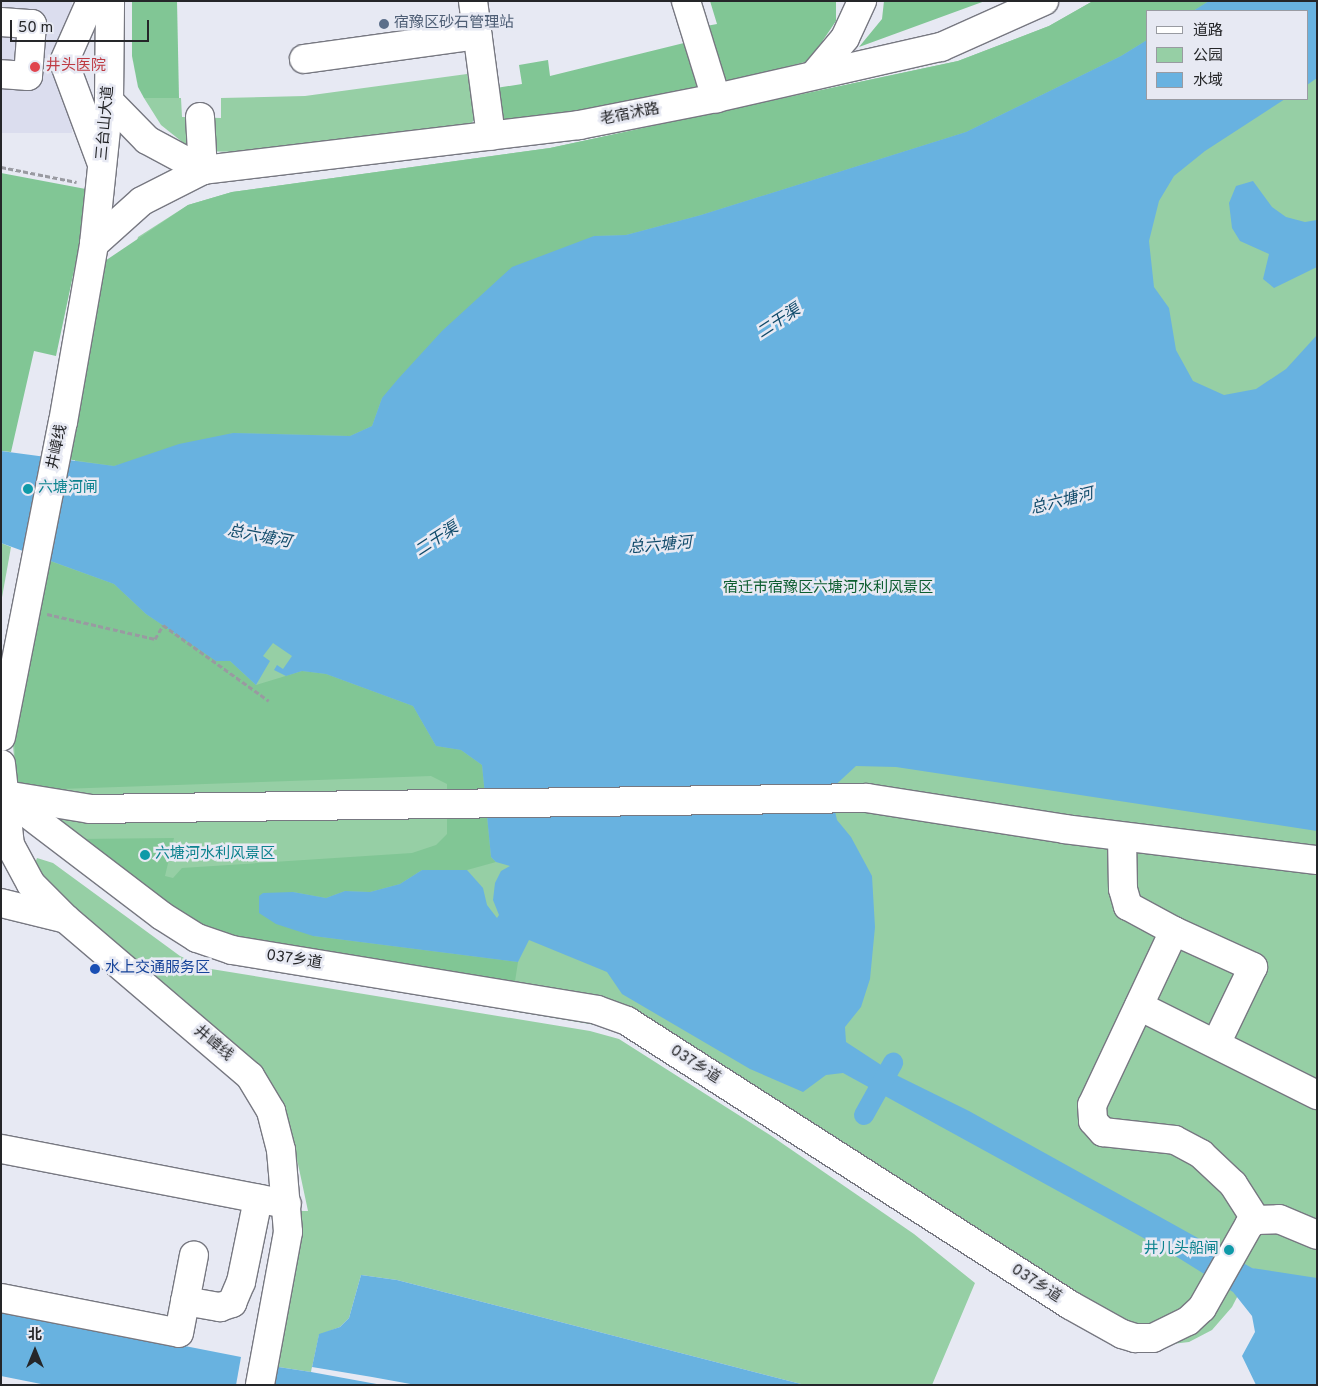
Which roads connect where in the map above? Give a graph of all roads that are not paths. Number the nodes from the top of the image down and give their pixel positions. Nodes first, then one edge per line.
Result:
1 (91, 1) edge
2 (110, 1) edge
3 (473, 1) edge
4 (686, 1) edge
5 (862, 1) edge
6 (1044, 1) edge
7 (1, 22) edge
8 (477, 35) junction
9 (29, 59) junction
10 (304, 59) dead end
11 (64, 62) junction
12 (1, 74) edge
13 (814, 75) junction
14 (716, 98) junction
15 (109, 101) junction
16 (200, 117) dead end
17 (492, 136) junction
18 (203, 170) junction
19 (101, 175) junction
20 (94, 244) junction
21 (1, 737) edge
22 (1, 764) edge
23 (2, 794) edge
24 (1122, 837) junction
25 (1317, 860) edge
26 (1, 903) edge
27 (66, 919) junction
28 (1174, 931) junction
29 (1139, 1006) junction
30 (1216, 1044) junction
31 (1317, 1095) edge
32 (1, 1149) edge
33 (258, 1198) junction
34 (287, 1204) junction
35 (1251, 1226) junction
36 (1317, 1235) edge
37 (194, 1255) dead end
38 (1, 1298) edge
39 (185, 1301) junction
40 (260, 1385) edge

1 - 11 street
2 - 15 street, 三台山大道
3 - 8 street
4 - 14 street
5 - 13 street
6 - 13 street, 老宿沭路
7 - 9 street
8 - 10 street
8 - 17 street
9 - 11 street
9 - 12 street
11 - 19 street
13 - 14 street, 老宿沭路
14 - 17 street, 老宿沭路
15 - 18 street
15 - 19 street, 三台山大道
16 - 18 street
17 - 18 street, 老宿沭路
18 - 20 street, 老宿沭路
19 - 20 street, 三台山大道
20 - 21 street, 井嶂线
22 - 23 street, 井嶂线
23 - 24 street
23 - 27 street, 井嶂线
23 - 35 street, 037乡道
24 - 25 street
24 - 28 street
26 - 27 street
27 - 34 street, 井嶂线
28 - 29 street
28 - 30 street
29 - 30 street
29 - 35 street
30 - 31 street
32 - 33 street
33 - 34 street
33 - 39 street
34 - 40 street, 井嶂线
35 - 36 street
37 - 39 street
38 - 39 street

